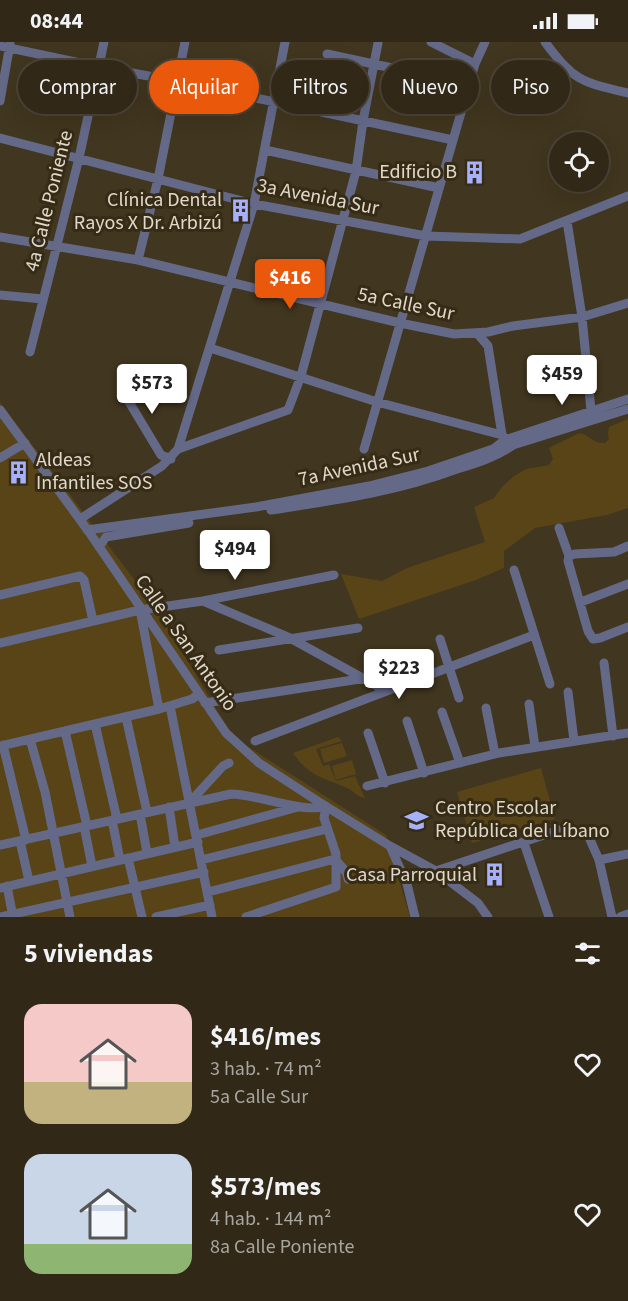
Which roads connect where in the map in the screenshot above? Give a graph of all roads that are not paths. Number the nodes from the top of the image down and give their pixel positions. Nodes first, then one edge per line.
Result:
1 (104, 42) edge
2 (185, 42) edge
3 (285, 42) edge
4 (431, 42) edge
5 (485, 42) edge
6 (545, 42) edge
7 (378, 43) edge
8 (7, 45) edge
9 (327, 54) dead end
10 (70, 60) edge
11 (100, 60) edge
12 (181, 60) edge
13 (281, 60) edge
14 (469, 60) edge
15 (476, 60) edge
16 (375, 63) junction
17 (381, 64) edge
18 (628, 93) edge
19 (0, 101) edge
20 (89, 114) edge
21 (170, 114) edge
22 (271, 114) edge
23 (330, 114) edge
24 (460, 114) edge
25 (363, 121) junction
26 (0, 138) edge
27 (453, 140) junction
28 (265, 150) junction
29 (79, 158) junction
30 (356, 171) junction
31 (158, 179) junction
32 (440, 188) junction
33 (628, 196) edge
34 (254, 204) junction
35 (343, 221) junction
36 (567, 221) junction
37 (426, 236) junction
38 (0, 237) edge
39 (56, 246) junction
40 (138, 260) junction
41 (230, 282) junction
42 (0, 295) edge
43 (44, 299) junction
44 (628, 303) edge
45 (321, 304) junction
46 (582, 317) junction
47 (400, 323) junction
48 (477, 333) junction
49 (210, 348) junction
50 (30, 352) dead end
51 (301, 376) junction
52 (123, 392) dead end
53 (628, 399) edge
54 (377, 402) junction
55 (628, 409) edge
56 (0, 410) edge
57 (591, 410) junction
58 (506, 440) junction
59 (25, 443) junction
60 (178, 449) junction
61 (363, 449) dead end
62 (0, 458) edge
63 (171, 459) junction
64 (80, 519) junction
65 (559, 528) dead end
66 (87, 530) junction
67 (99, 547) junction
68 (627, 548) edge
69 (569, 556) junction
70 (514, 570) dead end
71 (334, 575) dead end
72 (628, 584) edge
73 (0, 596) edge
74 (203, 601) junction
75 (580, 602) junction
76 (140, 610) junction
77 (93, 621) junction
78 (358, 627) dead end
79 (628, 627) edge
80 (534, 635) junction
81 (290, 638) junction
82 (440, 639) dead end
83 (1, 644) edge
84 (219, 650) dead end
85 (604, 663) dead end
86 (450, 667) junction
87 (366, 678) junction
88 (550, 684) dead end
89 (386, 691) junction
90 (568, 692) dead end
91 (199, 694) junction
92 (459, 698) dead end
93 (205, 704) junction
94 (529, 704) dead end
95 (170, 706) junction
96 (486, 708) dead end
97 (159, 709) junction
98 (442, 712) dead end
99 (126, 717) junction
100 (407, 721) dead end
101 (95, 724) junction
102 (65, 731) junction
103 (368, 733) dead end
104 (628, 733) edge
105 (613, 736) junction
106 (30, 739) junction
107 (255, 741) dead end
108 (574, 741) junction
109 (1, 745) edge
110 (535, 747) junction
111 (495, 754) junction
112 (229, 763) dead end
113 (460, 763) junction
114 (424, 773) junction
115 (385, 783) junction
116 (367, 786) dead end
117 (189, 803) junction
118 (326, 806) junction
119 (169, 807) junction
120 (300, 807) junction
121 (143, 813) junction
122 (114, 819) junction
123 (86, 826) junction
124 (327, 830) junction
125 (53, 834) junction
126 (197, 838) junction
127 (23, 840) junction
128 (524, 843) junction
129 (0, 845) edge
130 (390, 846) junction
131 (175, 847) junction
132 (147, 853) junction
133 (628, 854) edge
134 (124, 859) junction
135 (335, 859) junction
136 (201, 860) junction
137 (599, 860) junction
138 (420, 861) junction
139 (399, 865) junction
140 (92, 866) junction
141 (436, 871) junction
142 (204, 872) junction
143 (61, 874) junction
144 (0, 876) edge
145 (348, 879) dead end
146 (29, 881) junction
147 (3, 887) edge
148 (135, 888) junction
149 (208, 892) junction
150 (67, 903) junction
151 (210, 905) junction
152 (628, 914) edge
153 (13, 916) edge
154 (0, 917) edge
155 (70, 917) edge
156 (142, 917) edge
157 (156, 917) edge
158 (212, 917) edge
159 (246, 917) edge
160 (415, 917) edge
161 (488, 917) edge
162 (549, 917) edge
163 (612, 917) edge
164 (620, 917) edge

1 - 11 street, 4a Calle Poniente
2 - 12 street
3 - 13 street
4 - 14 street
5 - 15 street
6 - 18 street
7 - 16 street
8 - 10 street
8 - 19 street
9 - 16 street
16 - 17 street
16 - 25 street
20 - 29 street, 4a Calle Poniente
21 - 31 street
22 - 28 street
23 - 25 street
24 - 27 street
25 - 27 street
25 - 30 street
26 - 29 street, 3a Avenida Sur
27 - 32 street
28 - 30 street
28 - 34 street
29 - 31 street, 3a Avenida Sur
29 - 39 street, 4a Calle Poniente
30 - 32 street
30 - 35 street
31 - 34 street, 3a Avenida Sur
31 - 40 street
32 - 37 street
33 - 36 street, 3a Avenida Sur
34 - 35 street, 3a Avenida Sur
34 - 41 street
35 - 37 street, 3a Avenida Sur
35 - 45 street
36 - 37 street, 3a Avenida Sur
36 - 46 street
37 - 47 street
38 - 39 street, 5a Calle Sur
39 - 40 street, 5a Calle Sur
39 - 43 street, 4a Calle Poniente
40 - 41 street, 5a Calle Sur
41 - 45 street, 5a Calle Sur
41 - 49 street
42 - 43 street
43 - 50 street, 4a Calle Poniente
44 - 46 street, 5a Calle Sur
45 - 47 street, 5a Calle Sur
45 - 51 street
46 - 48 street, 5a Calle Sur
46 - 57 street
47 - 48 street, 5a Calle Sur
47 - 54 street
48 - 58 street
49 - 51 street
49 - 60 street
51 - 54 street
51 - 60 street
52 - 63 street
53 - 57 street, 7a Avenida Sur
54 - 58 street
54 - 61 street
55 - 58 street, 7a Avenida Sur
56 - 59 street, Calle a San Antonio
57 - 58 street, 7a Avenida Sur
58 - 66 street, 7a Avenida Sur
58 - 67 street, 7a Avenida Sur
59 - 62 street
59 - 64 street, Calle a San Antonio
60 - 63 street
63 - 64 street
64 - 66 street, Calle a San Antonio
65 - 69 street
66 - 67 street, Calle a San Antonio
67 - 76 street, Calle a San Antonio
68 - 69 street
69 - 75 street
70 - 80 street
71 - 74 street
72 - 75 street
73 - 77 street
74 - 76 street
74 - 81 street
75 - 79 street
76 - 77 street
76 - 91 street, Calle a San Antonio
76 - 97 street
77 - 83 street
78 - 81 street
80 - 86 street
80 - 88 street
81 - 84 street
81 - 87 street
82 - 86 street
85 - 105 street
86 - 89 street
86 - 92 street
87 - 89 street
87 - 93 street
89 - 107 street
90 - 108 street
91 - 93 street, Calle a San Antonio
91 - 95 street
93 - 118 street, Calle a San Antonio
94 - 110 street
95 - 97 street
95 - 117 street
96 - 111 street
97 - 99 street
98 - 113 street
99 - 101 street
99 - 121 street
100 - 114 street
101 - 102 street
101 - 122 street
102 - 106 street
102 - 123 street
103 - 115 street
104 - 105 street
105 - 108 street
106 - 109 street
106 - 125 street
108 - 110 street
109 - 127 street
110 - 111 street
111 - 113 street
112 - 117 street
113 - 114 street
114 - 115 street
115 - 116 street
117 - 119 street
117 - 120 street
117 - 126 street
118 - 120 street
118 - 124 street
118 - 130 street, Calle a San Antonio
119 - 121 street
119 - 131 street
120 - 126 street
121 - 122 street
121 - 132 street
122 - 123 street
122 - 134 street
123 - 125 street
123 - 140 street
124 - 135 street
124 - 136 street
125 - 127 street
125 - 143 street
126 - 131 street
126 - 136 street
127 - 129 street
127 - 146 street
128 - 137 street
128 - 141 street
128 - 162 street
130 - 138 street, Calle a San Antonio
130 - 139 street
131 - 132 street
132 - 134 street
133 - 137 street
134 - 140 street
134 - 148 street
135 - 145 street
135 - 149 street
135 - 159 street
136 - 142 street
137 - 163 street
138 - 139 street
138 - 141 street, Calle a San Antonio
139 - 160 street
140 - 143 street
141 - 161 street, Calle a San Antonio
142 - 148 street
142 - 149 street
143 - 146 street
143 - 150 street
144 - 147 street
146 - 147 street
147 - 153 street
148 - 150 street
148 - 156 street
149 - 151 street
150 - 153 street
150 - 155 street
151 - 157 street
151 - 158 street
152 - 164 street
153 - 154 street

